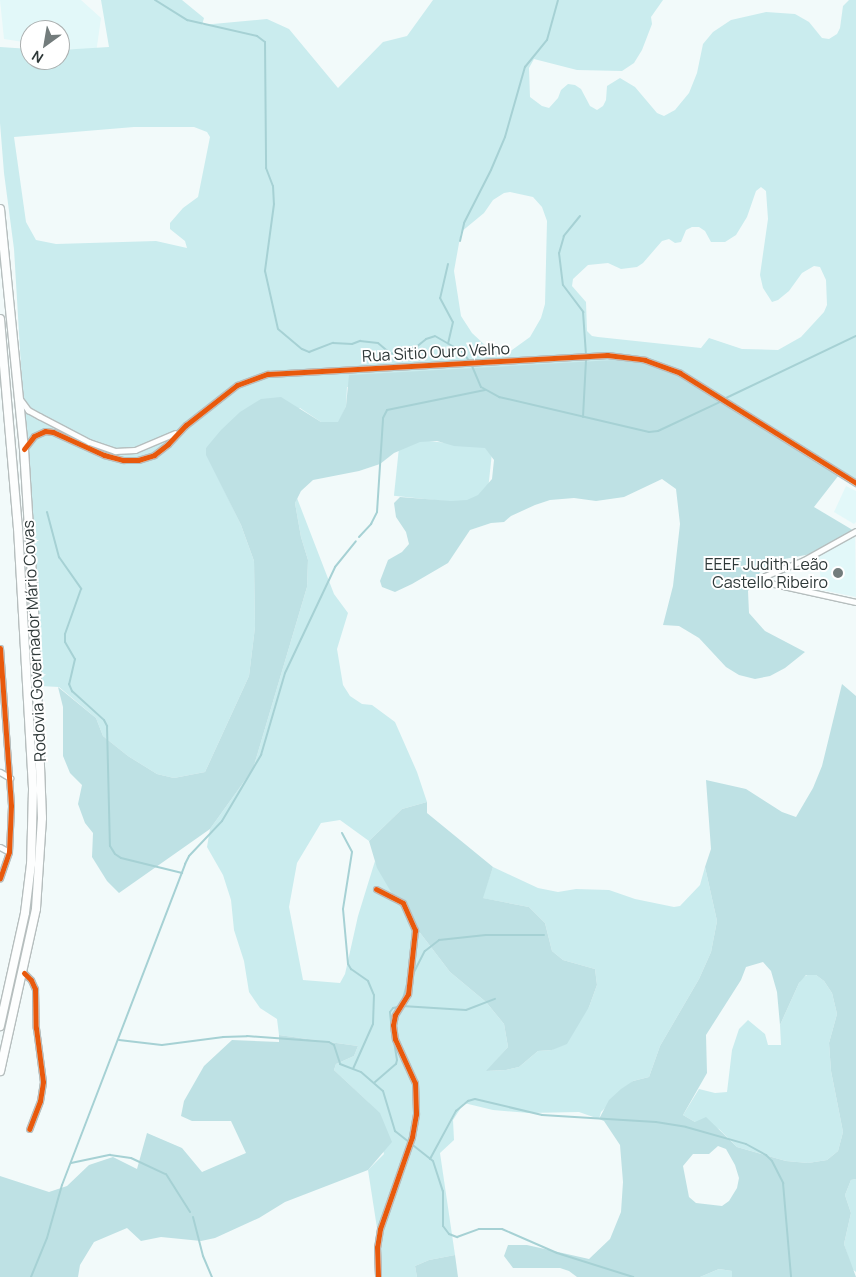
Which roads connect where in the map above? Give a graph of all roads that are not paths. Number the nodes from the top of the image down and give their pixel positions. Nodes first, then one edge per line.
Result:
1 (0, 209) edge
2 (0, 319) edge
3 (19, 396) junction
4 (178, 432) junction
5 (24, 448) junction
6 (856, 483) edge
7 (856, 531) edge
8 (856, 602) edge
9 (0, 648) edge
10 (0, 738) edge
11 (6, 746) junction
12 (0, 772) edge
13 (10, 778) junction
14 (0, 847) edge
15 (9, 852) junction
16 (0, 878) edge
17 (376, 889) dead end
18 (24, 973) junction
19 (0, 1026) edge
20 (0, 1071) edge
21 (29, 1129) dead end
22 (378, 1277) edge

1 - 3 main road, Rodovia Governador Mário Covas
2 - 19 main road, Rodovia Governador Mário Covas
3 - 4 street, Rua Sitio Ouro Velho
3 - 5 main road, Rodovia Governador Mário Covas
4 - 5 street, Rua Sitio Ouro Velho
4 - 6 street, Rua Sitio Ouro Velho
5 - 18 main road, Rodovia Governador Mário Covas
7 - 8 street
9 - 11 street
10 - 11 street
11 - 13 street
12 - 13 street
13 - 15 street
14 - 15 street
15 - 16 street
17 - 22 street
18 - 20 main road, Rodovia Governador Mário Covas
18 - 21 street

